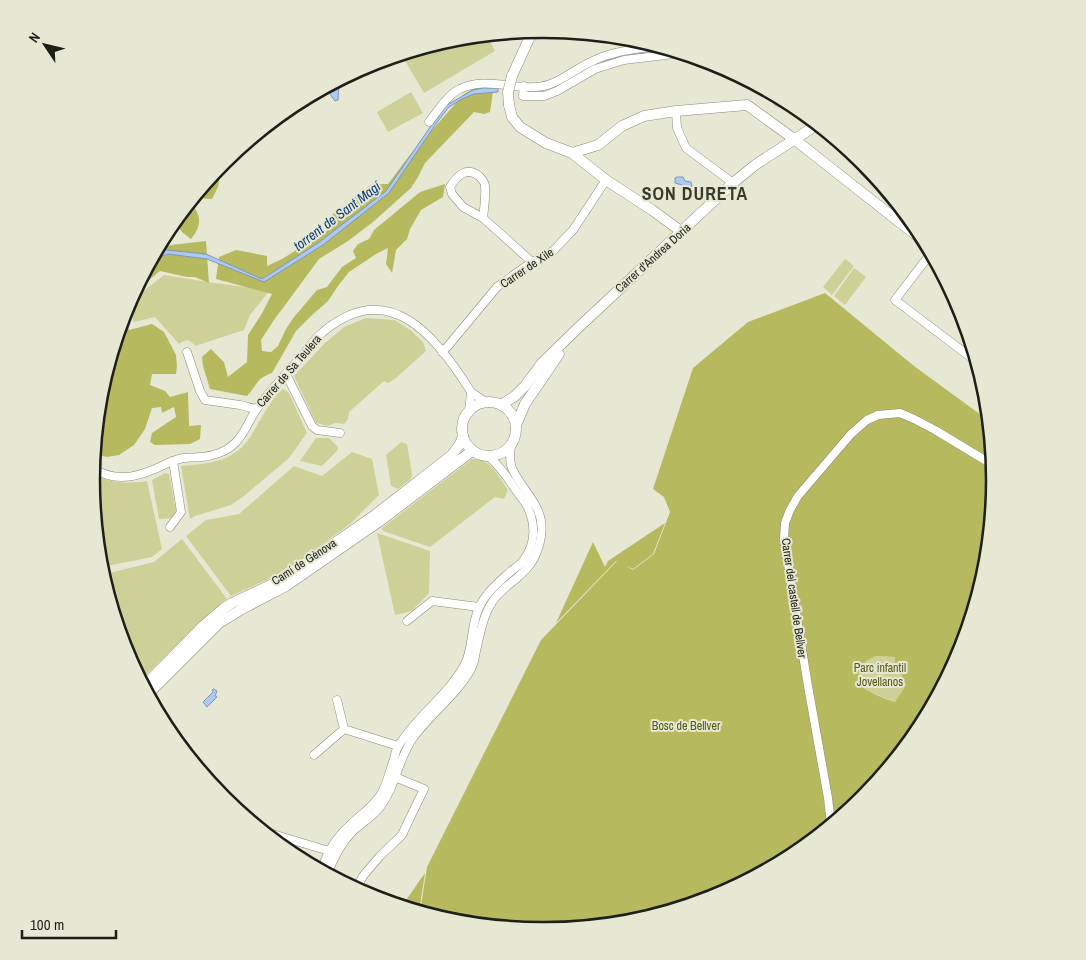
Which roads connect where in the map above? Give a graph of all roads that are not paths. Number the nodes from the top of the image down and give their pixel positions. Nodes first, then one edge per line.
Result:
1 (530, 38) edge
2 (639, 48) edge
3 (660, 54) edge
4 (524, 86) junction
5 (676, 111) junction
6 (429, 122) dead end
7 (811, 128) edge
8 (794, 139) junction
9 (572, 153) junction
10 (606, 180) junction
11 (733, 183) junction
12 (483, 218) junction
13 (906, 227) edge
14 (682, 232) junction
15 (926, 259) edge
16 (532, 262) junction
17 (579, 327) junction
18 (187, 352) dead end
19 (442, 352) junction
20 (967, 354) edge
21 (286, 374) junction
22 (471, 392) junction
23 (487, 403) junction
24 (501, 405) junction
25 (256, 409) junction
26 (468, 412) junction
27 (516, 425) junction
28 (340, 433) dead end
29 (463, 436) junction
30 (511, 446) junction
31 (472, 451) junction
32 (489, 457) junction
33 (985, 460) edge
34 (173, 461) junction
35 (100, 472) edge
36 (170, 527) dead end
37 (502, 589) junction
38 (479, 608) junction
39 (407, 621) dead end
40 (479, 639) junction
41 (149, 681) edge
42 (153, 689) edge
43 (337, 700) dead end
44 (344, 729) junction
45 (420, 730) junction
46 (398, 746) junction
47 (314, 755) dead end
48 (395, 777) junction
49 (830, 817) edge
50 (352, 832) junction
51 (282, 837) edge
52 (329, 851) junction
53 (324, 864) edge
54 (328, 866) edge
55 (329, 867) edge
56 (360, 883) edge

1 - 9 street, bridge
2 - 4 street
3 - 4 street
4 - 6 street
5 - 8 street
5 - 9 street
5 - 11 street
7 - 8 street, Carrer d'Andrea Doria
8 - 11 street, Carrer d'Andrea Doria
8 - 13 street
9 - 10 street
10 - 14 street
10 - 16 street, Carrer de Xile
11 - 14 street, Carrer d'Andrea Doria
12 - 12 street
12 - 16 street
14 - 17 street, Carrer d'Andrea Doria
15 - 20 street
16 - 19 street, Carrer de Xile
17 - 24 street, Carrer d'Andrea Doria
17 - 27 street
18 - 25 street
19 - 21 street, Carrer de Sa Teulera
19 - 22 street, Carrer de Sa Teulera
21 - 25 street, Carrer de Sa Teulera
21 - 28 street
22 - 23 street, Carrer de Sa Teulera
22 - 26 street
23 - 24 street
23 - 26 street
24 - 27 street
25 - 34 street, Carrer de Sa Teulera
26 - 29 street
27 - 30 street
29 - 31 street
29 - 41 street, Camí de Gènova
30 - 32 street
30 - 37 street
31 - 32 street
31 - 42 street, Camí de Gènova
32 - 38 street
33 - 49 street, Carrer del castell de Bellver
34 - 35 street, Carrer de Sa Teulera
34 - 36 street
37 - 38 street
37 - 40 street
38 - 39 street
38 - 40 street
38 - 46 street
40 - 45 street
43 - 44 street
44 - 46 street
44 - 47 street
45 - 46 street
45 - 48 street
46 - 48 street
46 - 52 street
48 - 50 street
48 - 56 street
50 - 52 street
50 - 55 street
51 - 52 street
52 - 53 street
52 - 54 street

